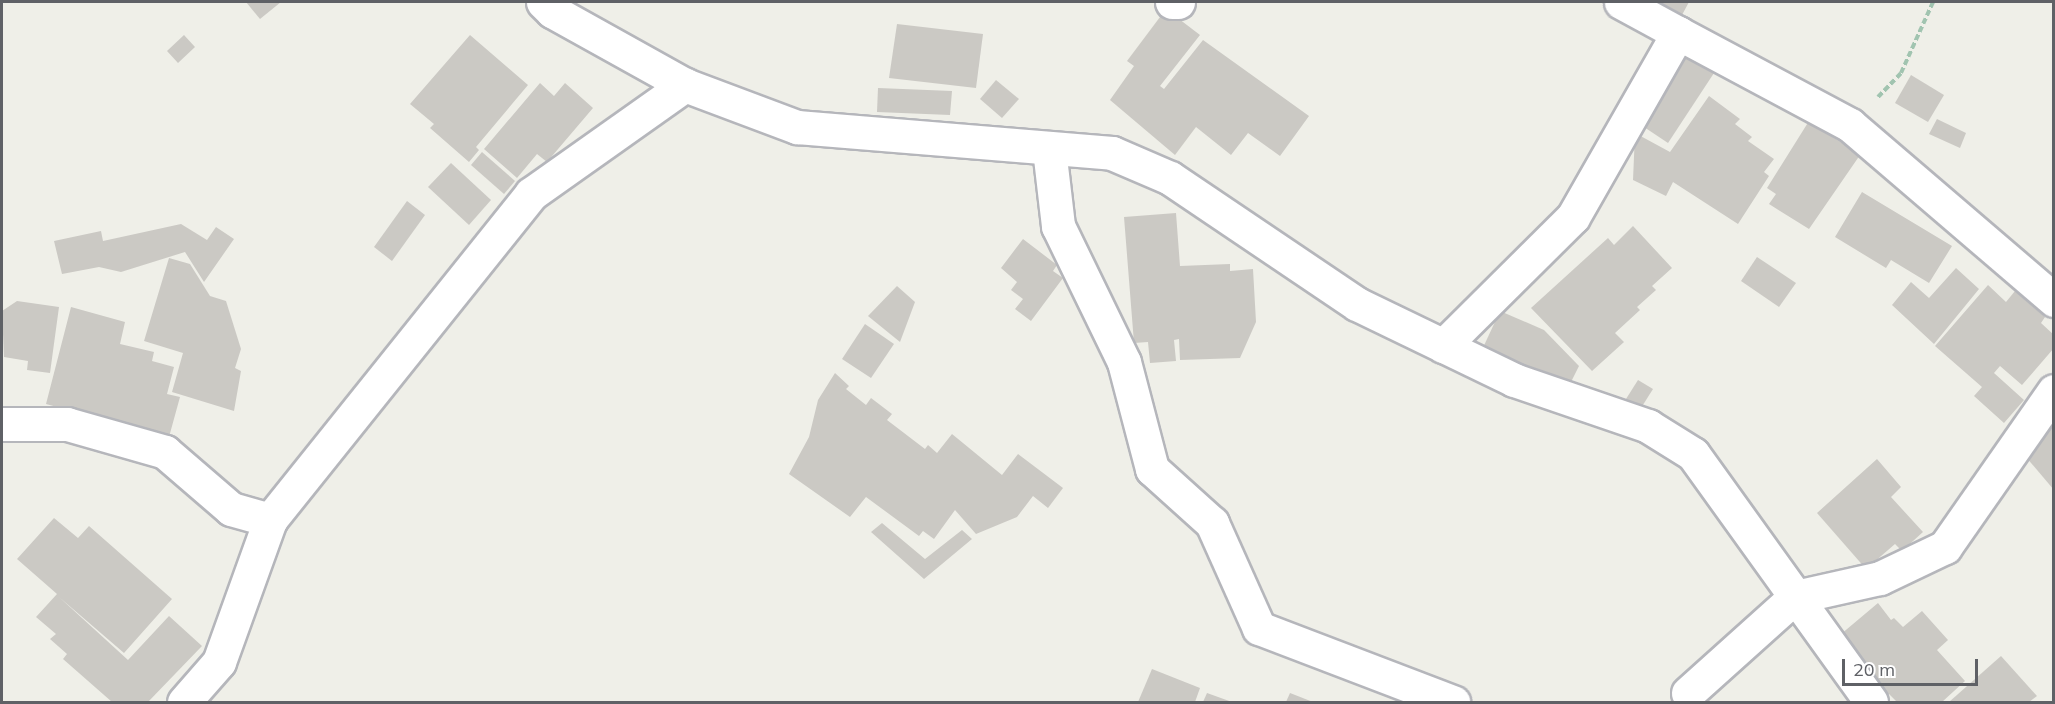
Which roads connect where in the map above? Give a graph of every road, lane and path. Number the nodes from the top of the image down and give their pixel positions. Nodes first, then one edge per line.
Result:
1 (543, 2) edge
2 (1172, 2) edge
3 (1178, 2) edge
4 (1621, 2) edge
5 (1933, 2) edge
6 (1678, 33) junction
7 (685, 85) junction
8 (1850, 126) junction
9 (1049, 149) junction
10 (2054, 300) edge
11 (1443, 346) junction
12 (2054, 391) edge
13 (2, 424) edge
14 (270, 520) junction
15 (1795, 597) junction
16 (1687, 699) edge
17 (184, 702) edge
18 (1453, 702) edge
19 (1871, 702) edge

1 - 7 street
2 - 3 street
4 - 6 street
5 - 8 path
6 - 8 street
6 - 11 street
7 - 9 street
7 - 14 street
8 - 10 street
9 - 11 street
9 - 18 street
11 - 15 street
12 - 15 street
13 - 14 street
14 - 17 street
15 - 16 street
15 - 19 street

